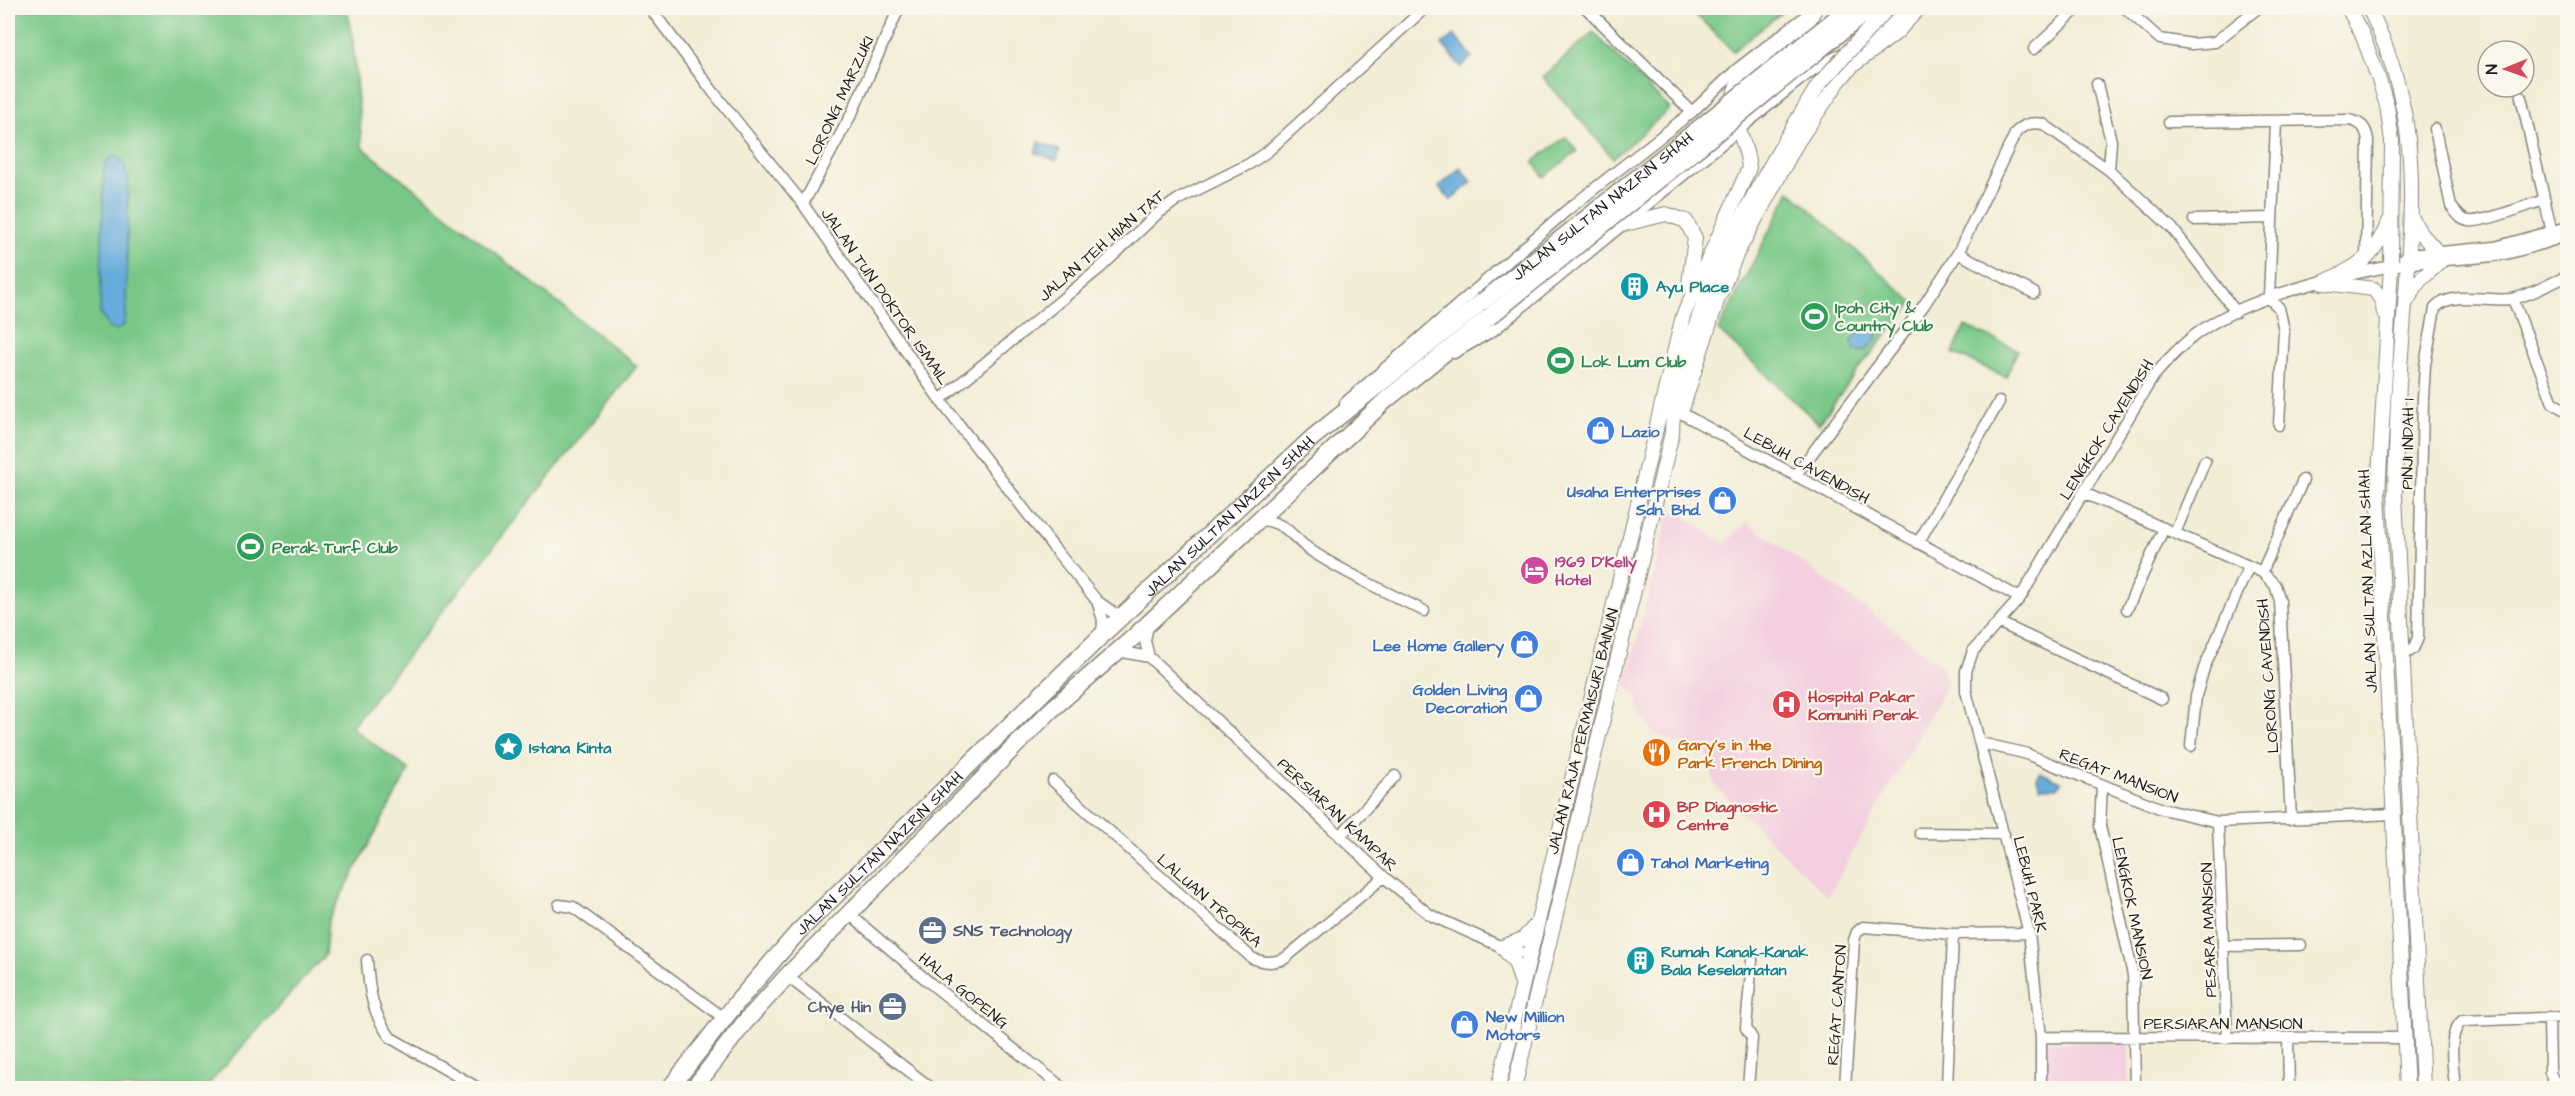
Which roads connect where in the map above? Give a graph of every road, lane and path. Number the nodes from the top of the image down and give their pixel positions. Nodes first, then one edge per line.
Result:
1 (650, 8) edge
2 (899, 8) edge
3 (1425, 8) edge
4 (1586, 8) edge
5 (1816, 8) edge
6 (1850, 8) edge
7 (1871, 8) edge
8 (1888, 8) edge
9 (1909, 8) edge
10 (1919, 8) edge
11 (2078, 8) edge
12 (2125, 8) edge
13 (2258, 8) edge
14 (2348, 8) edge
15 (2369, 8) edge
16 (2034, 49) dead end
17 (2097, 84) dead end
18 (2520, 99) edge
19 (1692, 112) junction
20 (2276, 121) junction
21 (2169, 122) dead end
22 (2435, 129) dead end
23 (1739, 131) junction
24 (2109, 170) junction
25 (2544, 200) junction
26 (803, 204) junction
27 (2393, 213) junction
28 (2411, 217) junction
29 (2270, 218) junction
30 (2194, 219) dead end
31 (1621, 225) junction
32 (2568, 227) edge
33 (2552, 236) junction
34 (2568, 236) edge
35 (1958, 253) junction
36 (2440, 258) junction
37 (2366, 260) junction
38 (2408, 260) junction
39 (2391, 266) junction
40 (2568, 276) edge
41 (2322, 283) junction
42 (2034, 292) dead end
43 (2269, 298) junction
44 (2512, 298) junction
45 (2404, 306) junction
46 (1485, 310) junction
47 (2236, 312) junction
48 (1683, 316) junction
49 (2387, 324) junction
50 (1432, 365) junction
51 (940, 400) junction
52 (1999, 402) dead end
53 (2568, 412) edge
54 (1681, 413) junction
55 (2279, 425) dead end
56 (1672, 433) junction
57 (1312, 438) junction
58 (2205, 460) dead end
59 (1795, 476) junction
60 (2304, 480) dead end
61 (2084, 493) junction
62 (1260, 519) junction
63 (2163, 528) junction
64 (2175, 533) junction
65 (1918, 543) junction
66 (2249, 566) junction
67 (2262, 572) junction
68 (2019, 598) junction
69 (1097, 601) junction
70 (2127, 609) dead end
71 (1424, 611) dead end
72 (1124, 614) junction
73 (2000, 623) junction
74 (1148, 625) junction
75 (1102, 635) junction
76 (1118, 651) junction
77 (2402, 656) junction
78 (1149, 657) junction
79 (1965, 691) joint
80 (2162, 699) dead end
81 (1980, 743) junction
82 (2191, 746) dead end
83 (1395, 776) dead end
84 (1053, 781) dead end
85 (2102, 785) junction
86 (2393, 814) junction
87 (2291, 819) junction
88 (2218, 822) junction
89 (1920, 832) dead end
90 (2004, 834) junction
91 (1340, 836) junction
92 (1384, 877) junction
93 (559, 905) dead end
94 (848, 913) junction
95 (1538, 922) junction
96 (2029, 933) junction
97 (1953, 934) junction
98 (1551, 935) junction
99 (2301, 945) dead end
100 (2223, 946) junction
101 (1502, 947) junction
102 (1530, 955) junction
103 (367, 960) dead end
104 (1752, 960) dead end
105 (787, 976) junction
106 (1538, 987) junction
107 (1523, 988) junction
108 (2549, 1017) junction
109 (2568, 1017) edge
110 (724, 1018) junction
111 (2041, 1037) junction
112 (2134, 1037) junction
113 (2227, 1038) junction
114 (2288, 1038) junction
115 (2405, 1038) junction
116 (2568, 1087) edge
117 (478, 1089) edge
118 (670, 1089) edge
119 (694, 1089) edge
120 (931, 1089) edge
121 (1063, 1089) edge
122 (1498, 1089) edge
123 (1514, 1089) edge
124 (1748, 1089) edge
125 (1845, 1089) edge
126 (1947, 1089) edge
127 (2041, 1089) edge
128 (2135, 1089) edge
129 (2289, 1089) edge
130 (2408, 1089) edge
131 (2423, 1089) edge
132 (2455, 1089) edge

1 - 26 street, JALAN TUN DOKTOR ISMAIL
2 - 26 street, LORONG MARZUKI
3 - 51 street, JALAN TEH HIAN TAT
4 - 19 street
5 - 19 street
5 - 23 main road, JALAN RAJA PERMAISURI BAINUN
6 - 46 highway, JALAN SULTAN NAZRIN SHAH, bridge
7 - 46 highway, JALAN SULTAN NAZRIN SHAH, bridge
8 - 56 main road, JALAN RAJA PERMAISURI BAINUN, bridge
9 - 23 street
10 - 54 main road
11 - 16 street
12 - 13 street
14 - 27 main road, JALAN SULTAN AZLAN SHAH
15 - 28 main road, JALAN SULTAN AZLAN SHAH
17 - 24 street
18 - 25 street
19 - 57 street
20 - 21 street
20 - 29 street
20 - 37 street
22 - 25 street
23 - 31 street
23 - 48 main road, JALAN RAJA PERMAISURI BAINUN
24 - 35 street
24 - 47 street
25 - 33 street
26 - 51 street, JALAN TUN DOKTOR ISMAIL
27 - 37 main road
27 - 39 main road, JALAN SULTAN AZLAN SHAH
28 - 36 main road
28 - 38 main road, JALAN SULTAN AZLAN SHAH
29 - 30 street
29 - 43 street
31 - 48 main road
31 - 50 street
32 - 33 street
33 - 34 street
33 - 36 street, LENGKOK CAVENDISH
35 - 42 street
35 - 59 street
36 - 38 street, LENGKOK CAVENDISH
36 - 45 main road
37 - 41 main road
38 - 39 street, LENGKOK CAVENDISH
38 - 45 main road, JALAN SULTAN AZLAN SHAH
39 - 41 street, LENGKOK CAVENDISH
39 - 49 main road, JALAN SULTAN AZLAN SHAH
40 - 44 street
41 - 43 street, LENGKOK CAVENDISH
41 - 49 main road
43 - 47 street, LENGKOK CAVENDISH
43 - 55 street
44 - 53 street
44 - 77 street, PINJI INDAH 1
45 - 77 main road, JALAN SULTAN AZLAN SHAH
46 - 50 highway, JALAN SULTAN NAZRIN SHAH
46 - 57 highway, JALAN SULTAN NAZRIN SHAH
47 - 61 street, LENGKOK CAVENDISH
48 - 95 main road, JALAN RAJA PERMAISURI BAINUN
49 - 86 main road, JALAN SULTAN AZLAN SHAH
50 - 62 highway, JALAN SULTAN NAZRIN SHAH
51 - 69 street, JALAN TUN DOKTOR ISMAIL
52 - 65 street
54 - 56 main road
54 - 59 street, LEBUH CAVENDISH
56 - 98 main road, JALAN RAJA PERMAISURI BAINUN
57 - 72 highway, JALAN SULTAN NAZRIN SHAH
58 - 64 street
59 - 65 street, LEBUH CAVENDISH
60 - 67 street
61 - 63 street
61 - 68 street, LENGKOK CAVENDISH
62 - 71 street
62 - 74 highway, JALAN SULTAN NAZRIN SHAH
63 - 64 street
63 - 70 street
64 - 66 street
65 - 68 street, LEBUH CAVENDISH
66 - 67 street
66 - 82 street
67 - 87 street, LORONG CAVENDISH
68 - 73 street, LENGKOK CAVENDISH
69 - 72 street, JALAN TUN DOKTOR ISMAIL
69 - 75 street, JALAN TUN DOKTOR ISMAIL
72 - 75 highway, JALAN SULTAN NAZRIN SHAH
73 - 79 street, LENGKOK CAVENDISH
73 - 80 street
74 - 76 highway, JALAN SULTAN NAZRIN SHAH
74 - 78 street
75 - 110 highway, JALAN SULTAN NAZRIN SHAH
76 - 78 street
76 - 94 highway, JALAN SULTAN NAZRIN SHAH
77 - 131 main road, JALAN SULTAN AZLAN SHAH
78 - 91 street, PERSIARAN KAMPAR
79 - 81 street, LEBUH PARK
81 - 85 street, REGAT MANSION
81 - 90 street, LEBUH PARK
83 - 91 street
84 - 92 street, LALUAN TROPIKA
85 - 88 street, REGAT MANSION
85 - 112 street, LENGKOK MANSION
86 - 87 street, REGAT MANSION
86 - 115 main road, JALAN SULTAN AZLAN SHAH
87 - 88 street, REGAT MANSION
88 - 100 street, PESARA MANSION
89 - 90 street
90 - 96 street, LEBUH PARK
91 - 92 street, PERSIARAN KAMPAR
92 - 101 street, PERSIARAN KAMPAR
93 - 110 street
94 - 105 highway, JALAN SULTAN NAZRIN SHAH
94 - 121 street, HALA GOPENG
95 - 101 main road
95 - 102 main road, JALAN RAJA PERMAISURI BAINUN
96 - 97 street
96 - 111 street, LEBUH PARK
97 - 125 street, REGAT CANTON
97 - 126 street
98 - 102 main road
98 - 106 main road, JALAN RAJA PERMAISURI BAINUN
99 - 100 street
100 - 113 street, PESARA MANSION
101 - 102 street, PERSIARAN KAMPAR
101 - 107 main road
102 - 106 main road
102 - 107 main road, JALAN RAJA PERMAISURI BAINUN
103 - 117 street
104 - 124 street
105 - 119 highway, JALAN SULTAN NAZRIN SHAH
105 - 120 street
106 - 123 main road, JALAN RAJA PERMAISURI BAINUN
107 - 122 main road, JALAN RAJA PERMAISURI BAINUN
108 - 109 street
108 - 116 street
108 - 132 street
110 - 118 highway, JALAN SULTAN NAZRIN SHAH
111 - 112 street, PERSIARAN MANSION
111 - 127 street, LEBUH PARK
112 - 113 street, PERSIARAN MANSION
112 - 128 street, LENGKOK MANSION
113 - 114 street, PERSIARAN MANSION
114 - 115 street, PERSIARAN MANSION
114 - 129 street
115 - 130 main road, JALAN SULTAN AZLAN SHAH

